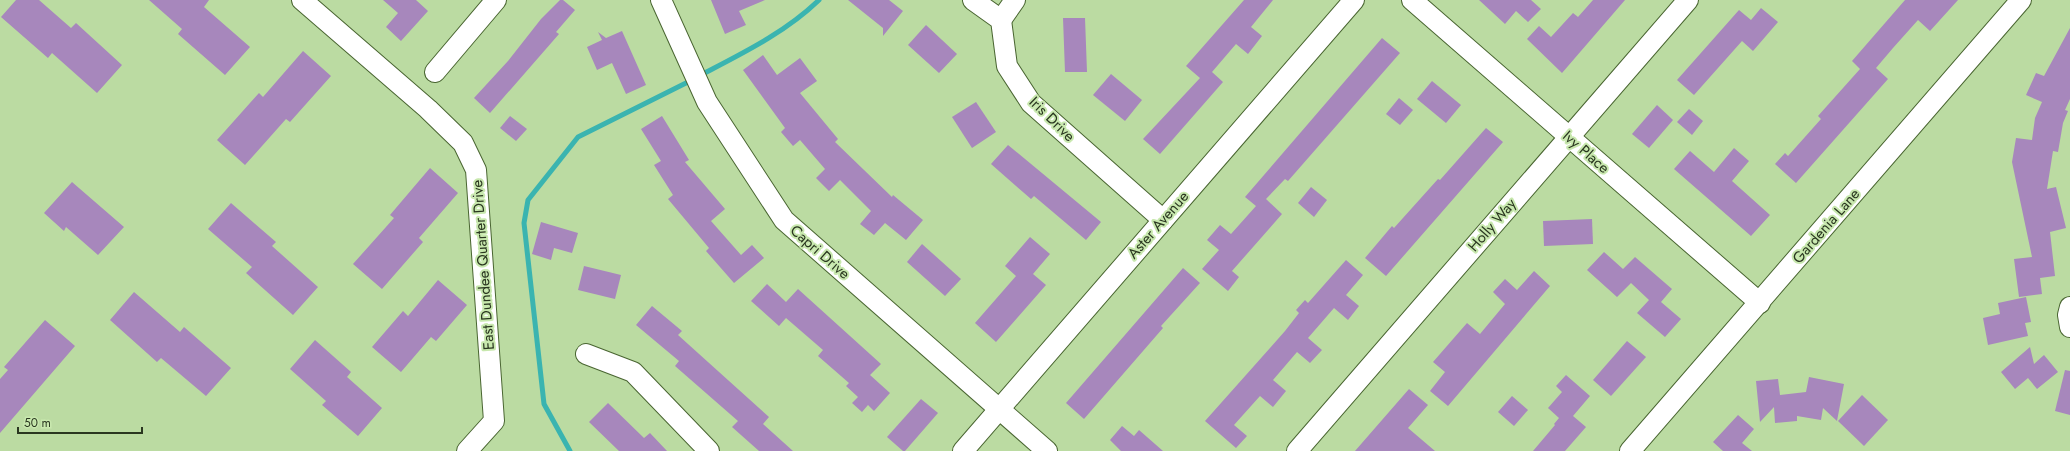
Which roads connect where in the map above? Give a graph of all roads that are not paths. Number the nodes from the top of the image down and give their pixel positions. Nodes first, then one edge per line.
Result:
1 (302, 0) edge
2 (496, 0) edge
3 (661, 0) edge
4 (973, 0) edge
5 (1015, 0) edge
6 (1354, 0) edge
7 (1412, 0) edge
8 (1688, 0) edge
9 (2020, 0) edge
10 (1001, 20) junction
11 (435, 72) dead end
12 (1568, 136) junction
13 (1163, 220) junction
14 (1760, 303) junction
15 (2070, 307) edge
16 (2070, 327) edge
17 (586, 354) dead end
18 (998, 410) junction
19 (467, 451) edge
20 (709, 451) edge
21 (963, 451) edge
22 (1047, 451) edge
23 (1296, 451) edge
24 (1630, 451) edge

1 - 19 street, East Dundee Quarter Drive
2 - 11 street
3 - 18 street, Capri Drive
4 - 10 street
5 - 10 street
6 - 13 street, Aster Avenue
7 - 12 street, Ivy Place
8 - 12 street, Holly Way
9 - 14 street, Gardenia Lane
10 - 13 street, Iris Drive
12 - 14 street, Ivy Place
12 - 23 street, Holly Way
13 - 18 street, Aster Avenue
14 - 24 street, Gardenia Lane
15 - 16 street
17 - 20 street
18 - 21 street, Aster Avenue
18 - 22 street, Capri Drive

